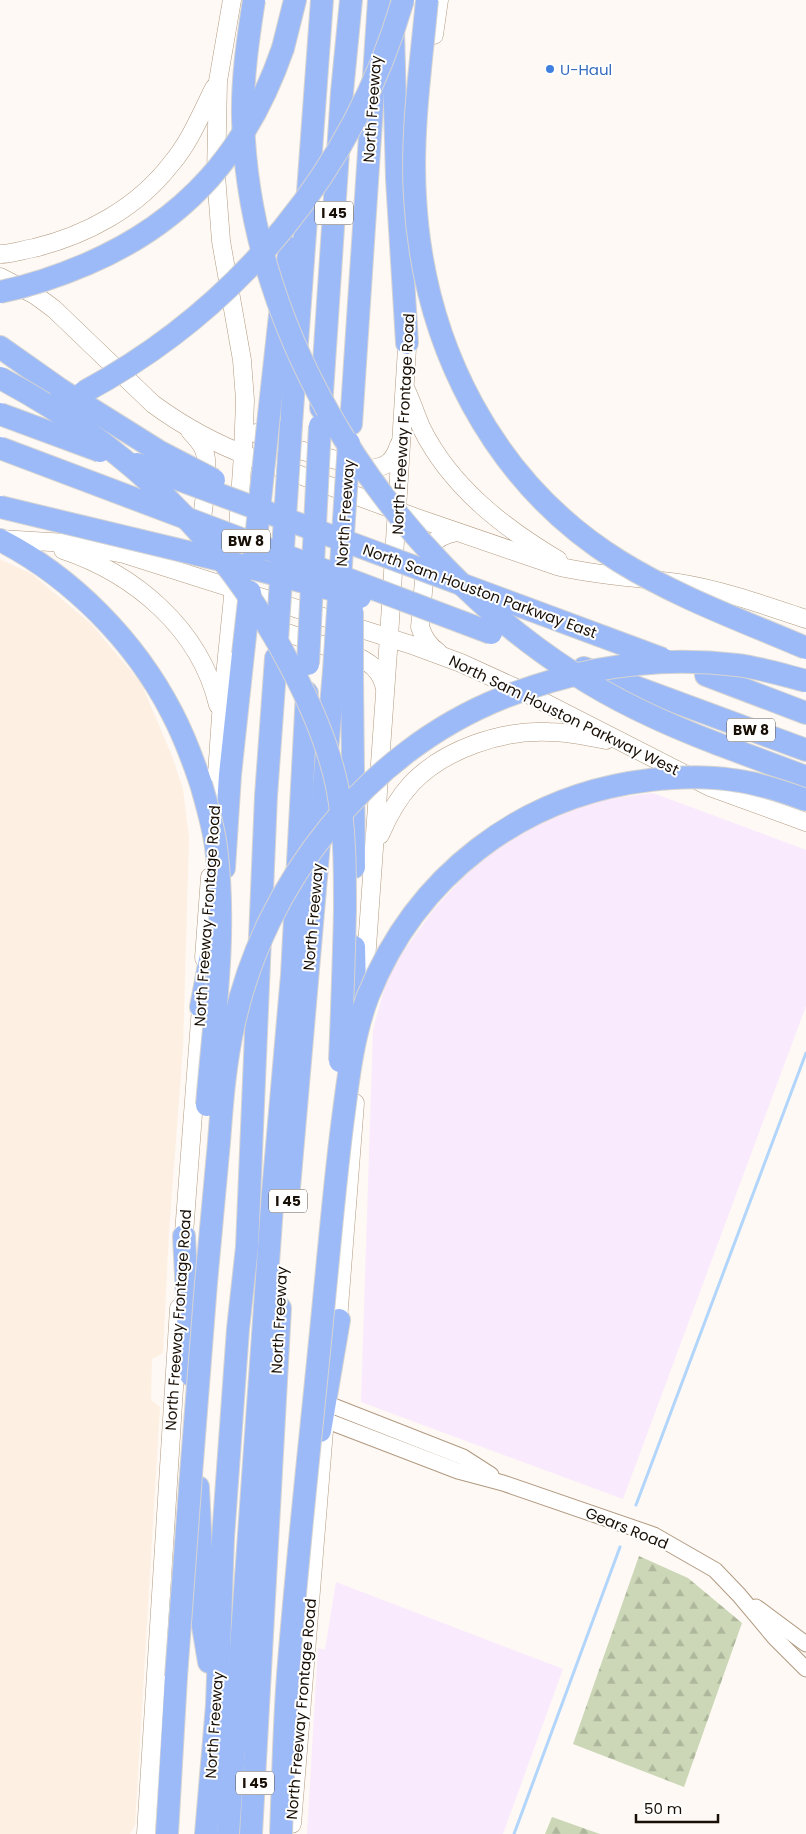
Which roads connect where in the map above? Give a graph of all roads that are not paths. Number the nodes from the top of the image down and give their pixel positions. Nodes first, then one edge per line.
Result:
1 (232, 0) edge
2 (254, 0) edge
3 (295, 0) edge
4 (322, 0) edge
5 (351, 0) edge
6 (379, 0) edge
7 (392, 0) edge
8 (403, 0) edge
9 (427, 0) edge
10 (439, 0) edge
11 (218, 81) junction
12 (314, 104) junction
13 (0, 254) edge
14 (0, 277) edge
15 (0, 292) edge
16 (407, 343) junction
17 (0, 346) edge
18 (0, 378) edge
19 (404, 384) junction
20 (245, 400) junction
21 (0, 414) edge
22 (0, 420) edge
23 (185, 425) junction
24 (402, 438) junction
25 (0, 448) edge
26 (243, 454) junction
27 (0, 507) edge
28 (398, 511) junction
29 (457, 532) junction
30 (335, 537) junction
31 (0, 540) edge
32 (32, 540) junction
33 (173, 569) junction
34 (581, 572) junction
35 (234, 587) junction
36 (806, 619) edge
37 (491, 633) junction
38 (389, 637) junction
39 (806, 648) edge
40 (235, 655) junction
41 (442, 655) junction
42 (343, 673) junction
43 (806, 681) edge
44 (386, 690) junction
45 (806, 713) edge
46 (220, 716) junction
47 (628, 746) junction
48 (806, 750) edge
49 (806, 776) edge
50 (806, 800) edge
51 (806, 822) edge
52 (374, 855) junction
53 (200, 1007) junction
54 (357, 1083) junction
55 (335, 1185) junction
56 (184, 1236) junction
57 (339, 1320) junction
58 (326, 1412) junction
59 (739, 1595) junction
60 (806, 1644) edge
61 (806, 1669) edge
62 (176, 1677) junction
63 (217, 1705) junction
64 (258, 1732) junction
65 (146, 1834) edge
66 (167, 1834) edge
67 (206, 1834) edge
68 (228, 1834) edge
69 (251, 1834) edge
70 (281, 1834) edge
71 (291, 1834) edge

1 - 11 main road, North Freeway Frontage Road
2 - 49 highway, bridge
3 - 15 highway, bridge
4 - 12 highway, North Freeway / I 45
5 - 68 highway, North Freeway / I 45, bridge
6 - 42 highway, North Freeway / I 45, bridge
7 - 16 highway
8 - 22 highway, bridge
9 - 39 highway, bridge
10 - 16 main road, North Freeway Frontage Road
11 - 13 main road
11 - 20 main road, North Freeway Frontage Road
12 - 40 highway, bridge
12 - 63 highway, North Freeway / I 45, bridge
14 - 23 main road
16 - 19 main road, North Freeway Frontage Road
17 - 30 highway, bridge
18 - 55 highway, bridge
19 - 24 main road, North Freeway Frontage Road
19 - 34 main road
20 - 24 main road
20 - 26 main road, North Freeway Frontage Road
21 - 30 highway, North Sam Houston Parkway East / BW 8, bridge
23 - 26 main road
23 - 33 main road
24 - 28 main road, North Freeway Frontage Road
25 - 37 highway, BW 8, bridge
26 - 28 main road
26 - 35 main road, North Freeway Frontage Road
27 - 37 highway, bridge
28 - 29 main road
28 - 38 main road, North Freeway Frontage Road
29 - 34 main road
29 - 41 main road
30 - 45 highway, North Sam Houston Parkway East / BW 8, bridge
31 - 32 main road
31 - 62 highway, bridge
32 - 33 main road
32 - 46 main road
33 - 35 main road
34 - 36 main road
35 - 38 main road, North Sam Houston Parkway West
35 - 40 main road, North Freeway Frontage Road
37 - 48 highway, BW 8, bridge
38 - 41 main road, North Sam Houston Parkway West
38 - 44 main road, North Freeway Frontage Road
40 - 44 main road
40 - 46 main road, North Freeway Frontage Road
40 - 53 highway
41 - 47 main road, North Sam Houston Parkway West
42 - 54 highway
42 - 64 highway, North Freeway / I 45
43 - 62 highway, bridge
44 - 52 main road, North Freeway Frontage Road
46 - 53 main road, North Freeway Frontage Road
47 - 51 main road, North Sam Houston Parkway West
47 - 52 main road
50 - 55 highway, bridge
52 - 54 main road, North Freeway Frontage Road
53 - 56 main road, North Freeway Frontage Road
54 - 57 main road, North Freeway Frontage Road
55 - 70 highway, bridge
56 - 63 highway
56 - 65 main road, North Freeway Frontage Road
57 - 58 main road, North Freeway Frontage Road
57 - 64 highway
58 - 59 street, Gears Road
58 - 71 main road, North Freeway Frontage Road
59 - 60 street, Gears Road
59 - 61 street, Gears Road
62 - 66 highway
63 - 67 highway, North Freeway / I 45
64 - 69 highway, North Freeway / I 45

